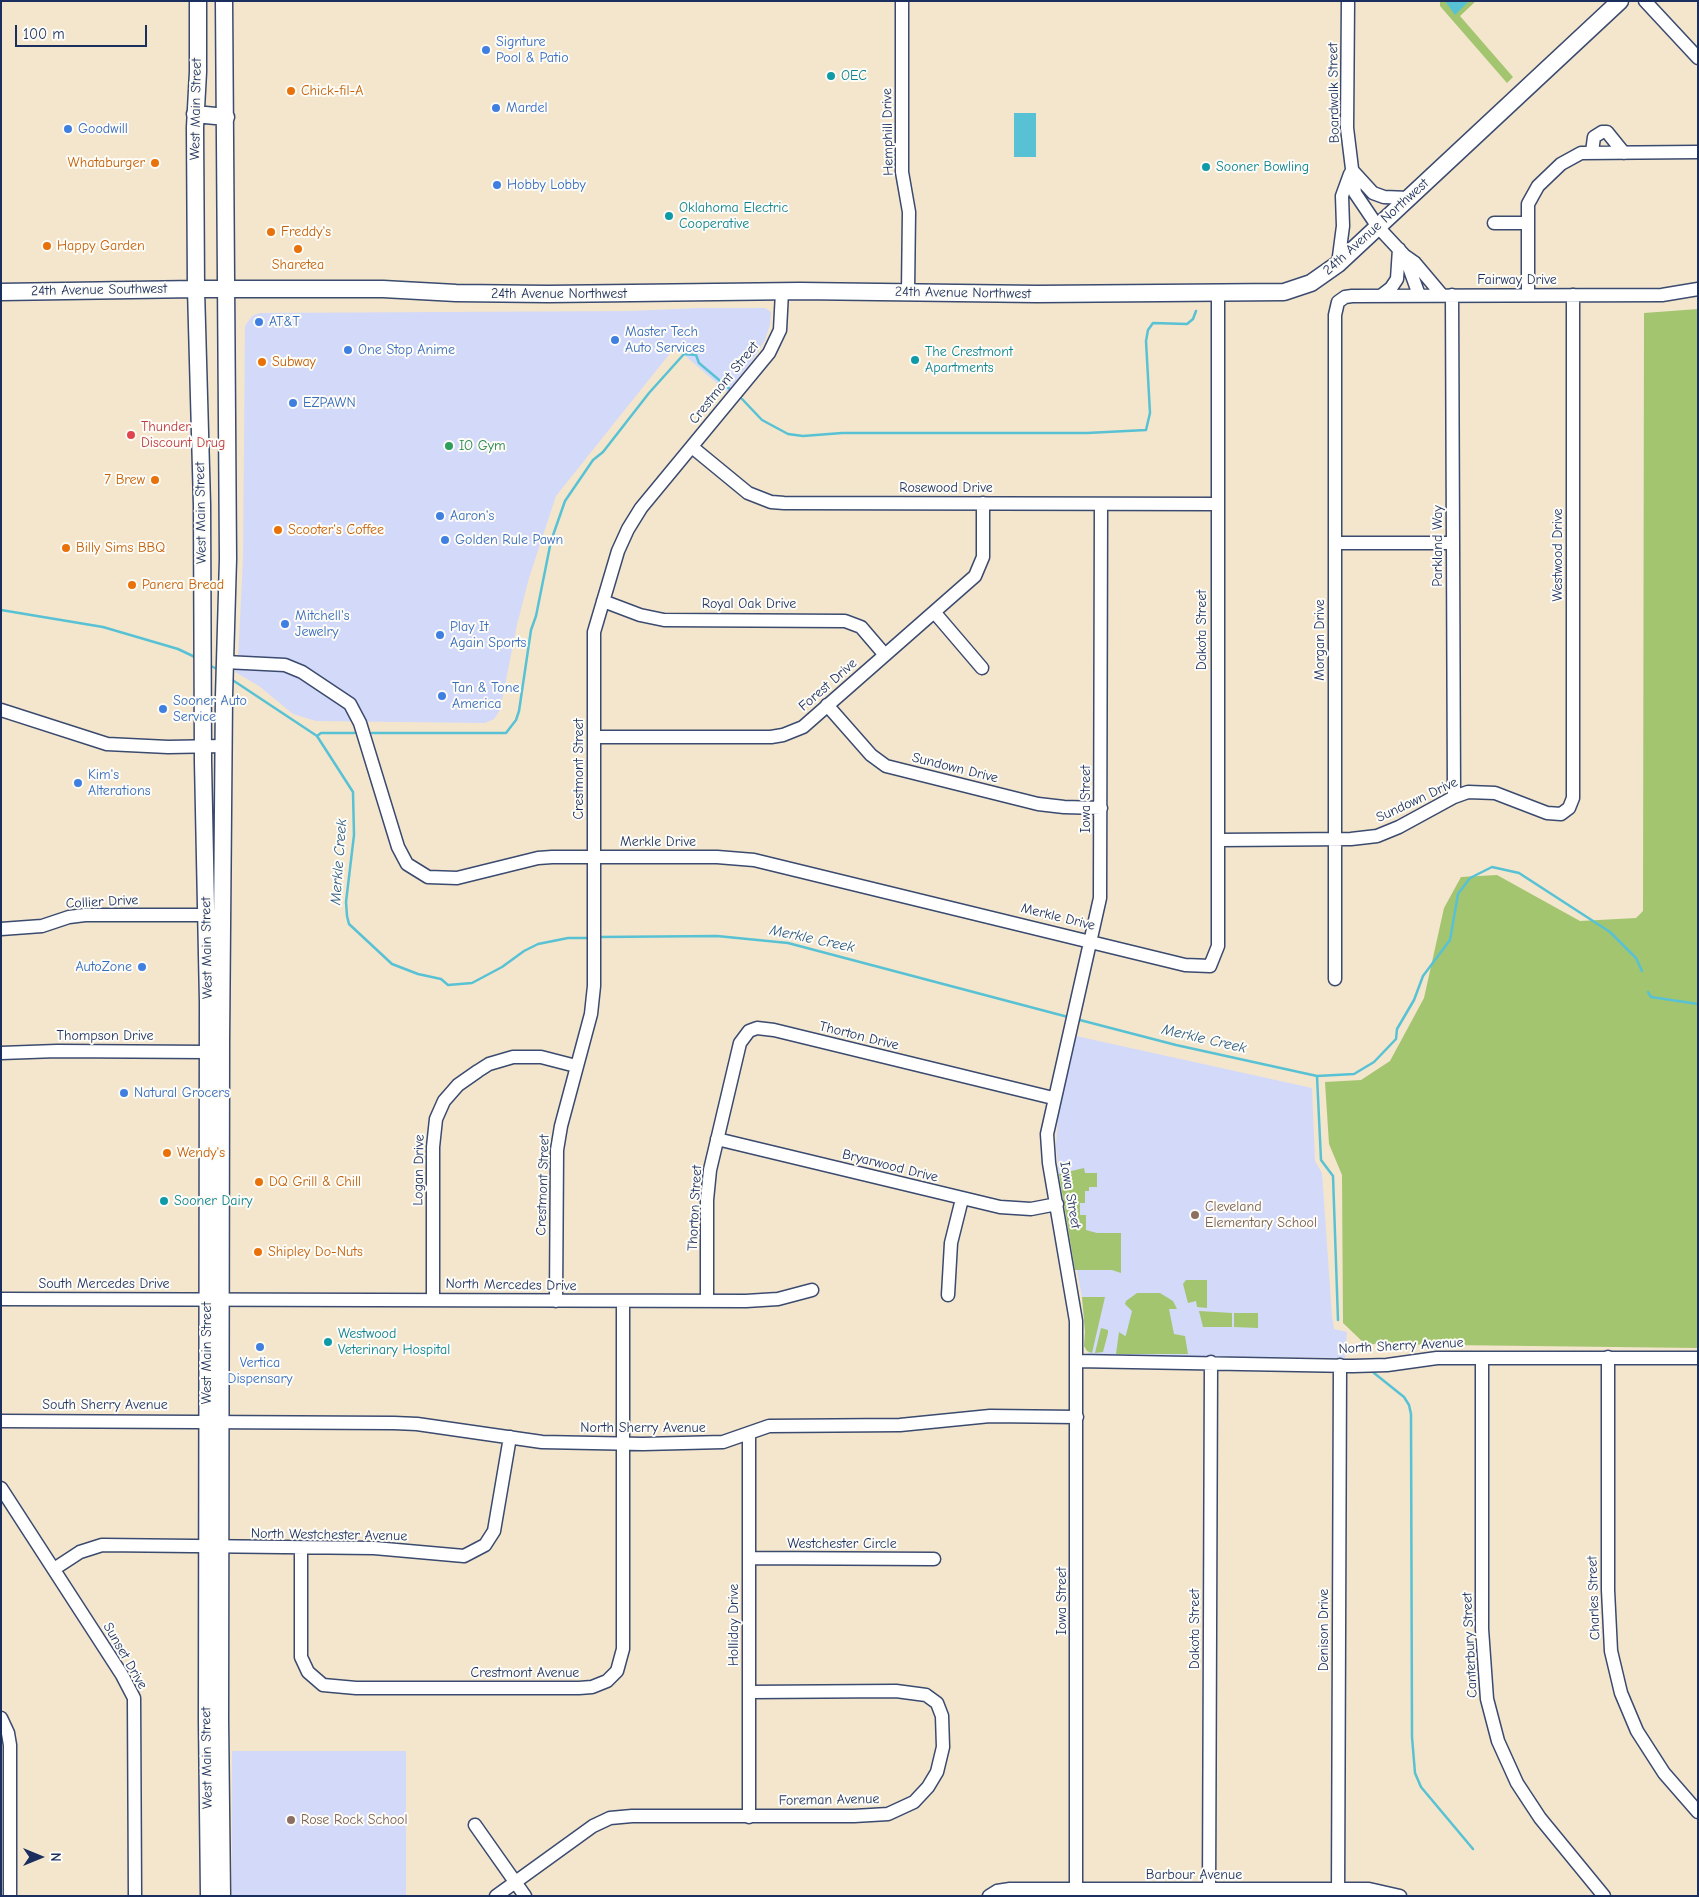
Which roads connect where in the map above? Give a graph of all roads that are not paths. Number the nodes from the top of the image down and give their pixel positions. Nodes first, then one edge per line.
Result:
1 (198, 1) edge
2 (224, 1) edge
3 (902, 1) edge
4 (1348, 1) edge
5 (1620, 1) edge
6 (1645, 1) edge
7 (1698, 58) edge
8 (195, 114) junction
9 (226, 116) junction
10 (1592, 152) junction
11 (1698, 152) edge
12 (1624, 153) junction
13 (1352, 169) junction
14 (1409, 198) junction
15 (1494, 223) dead end
16 (1528, 223) junction
17 (1378, 226) junction
18 (1402, 253) junction
19 (1338, 264) junction
20 (196, 288) junction
21 (1698, 289) edge
22 (228, 290) junction
23 (1, 292) edge
24 (782, 292) junction
25 (908, 292) junction
26 (1218, 292) junction
27 (1528, 294) junction
28 (1382, 295) junction
29 (1419, 295) junction
30 (1447, 295) junction
31 (1574, 295) junction
32 (1338, 302) joint
33 (692, 447) junction
34 (983, 503) junction
35 (1101, 504) junction
36 (1218, 504) junction
37 (1335, 543) junction
38 (1452, 543) junction
39 (603, 601) junction
40 (935, 613) junction
41 (885, 655) junction
42 (225, 665) junction
43 (982, 668) dead end
44 (827, 705) junction
45 (1, 710) edge
46 (594, 737) junction
47 (203, 746) junction
48 (224, 746) junction
49 (1454, 797) junction
50 (1101, 808) junction
51 (1564, 812) joint
52 (1218, 840) junction
53 (1335, 840) junction
54 (594, 857) junction
55 (206, 915) junction
56 (1, 929) edge
57 (1092, 941) junction
58 (1210, 966) joint
59 (1335, 979) dead end
60 (208, 1052) junction
61 (1, 1053) edge
62 (576, 1066) junction
63 (1053, 1098) junction
64 (722, 1118) joint
65 (717, 1139) junction
66 (962, 1199) junction
67 (1057, 1204) junction
68 (812, 1290) dead end
69 (948, 1295) dead end
70 (1, 1299) edge
71 (214, 1299) junction
72 (433, 1299) junction
73 (556, 1301) junction
74 (623, 1301) junction
75 (707, 1301) junction
76 (1608, 1357) junction
77 (1482, 1358) junction
78 (1698, 1358) edge
79 (1077, 1361) junction
80 (1211, 1362) junction
81 (1340, 1365) junction
82 (1077, 1417) junction
83 (1, 1421) edge
84 (214, 1422) junction
85 (749, 1434) junction
86 (510, 1437) junction
87 (624, 1444) junction
88 (1, 1488) edge
89 (215, 1546) junction
90 (301, 1548) junction
91 (750, 1558) junction
92 (934, 1559) dead end
93 (54, 1569) junction
94 (749, 1692) junction
95 (1, 1718) edge
96 (1698, 1812) edge
97 (749, 1817) junction
98 (475, 1825) dead end
99 (515, 1882) junction
100 (1076, 1893) edge
101 (1209, 1893) edge
102 (1338, 1893) edge
103 (210, 1895) edge
104 (10, 1896) edge
105 (135, 1896) edge
106 (496, 1896) edge
107 (525, 1896) edge
108 (989, 1896) edge
109 (1400, 1896) edge
110 (1604, 1896) edge

1 - 8 main road, West Main Street
2 - 9 main road, West Main Street
3 - 25 street, Hemphill Drive
4 - 13 street, Boardwalk Street
5 - 14 main road, 24th Avenue Northwest
6 - 7 street
8 - 9 main road
8 - 20 main road, West Main Street
9 - 22 main road, West Main Street
10 - 12 street
10 - 12 street
10 - 16 street
11 - 12 street
13 - 14 street
13 - 17 street, Boardwalk Street
13 - 19 street
14 - 17 main road, 24th Avenue Northwest
15 - 16 street
16 - 27 street
17 - 18 street, Boardwalk Street
17 - 19 main road, 24th Avenue Northwest
18 - 28 street
18 - 29 street
18 - 30 street, Boardwalk Street
19 - 26 main road, 24th Avenue Northwest
20 - 22 main road, 24th Avenue Northwest
20 - 23 main road, 24th Avenue Southwest
20 - 47 main road, West Main Street
21 - 31 street, Fairway Drive
22 - 24 main road, 24th Avenue Northwest
22 - 42 main road, West Main Street
24 - 25 main road, 24th Avenue Northwest
24 - 33 street, Crestmont Street
25 - 26 main road, 24th Avenue Northwest
26 - 36 street, Dakota Street
27 - 30 street, Fairway Drive
27 - 31 street, Fairway Drive
28 - 29 street, Fairway Drive
28 - 32 street, Fairway Drive
29 - 30 street, Fairway Drive
30 - 38 street, Parkland Way
31 - 51 street, Westwood Drive
32 - 37 street, Morgan Drive
33 - 34 street, Rosewood Drive
33 - 39 street, Crestmont Street
34 - 35 street, Rosewood Drive
34 - 40 street, Forest Drive
35 - 36 street, Rosewood Drive
35 - 50 street, Iowa Street
36 - 52 street, Dakota Street
37 - 38 street
37 - 53 street, Morgan Drive
38 - 49 street, Parkland Way
39 - 41 street, Royal Oak Drive
39 - 46 street, Crestmont Street
40 - 41 street, Forest Drive
40 - 43 street
41 - 44 street, Forest Drive
42 - 48 main road, West Main Street
42 - 54 street, Merkle Drive
44 - 46 street, Forest Drive
44 - 50 street, Sundown Drive
45 - 47 street
46 - 54 street, Crestmont Street
47 - 48 street
47 - 55 main road, West Main Street
48 - 71 main road, West Main Street
49 - 51 street, Sundown Drive
49 - 53 street, Sundown Drive
50 - 57 street, Iowa Street
52 - 53 street, Sundown Drive
52 - 58 street, Dakota Street
53 - 59 street, Morgan Drive
54 - 57 street, Merkle Drive
54 - 62 street, Crestmont Street
55 - 56 street, Collier Drive
55 - 60 main road, West Main Street
57 - 58 street, Merkle Drive
57 - 63 street, Iowa Street
60 - 61 street, Thompson Drive
60 - 71 main road, West Main Street
62 - 72 street, Logan Drive
62 - 73 street, Crestmont Street
63 - 64 street, Thorton Drive
63 - 67 street, Iowa Street
64 - 65 street, Thorton Street
65 - 66 street, Bryarwood Drive
65 - 75 street, Thorton Street
66 - 67 street, Bryarwood Drive
66 - 69 street
67 - 79 street, Iowa Street
68 - 75 street, North Mercedes Drive
70 - 71 street, South Mercedes Drive
71 - 72 street, North Mercedes Drive
71 - 84 main road, West Main Street
72 - 73 street, North Mercedes Drive
73 - 74 street, North Mercedes Drive
74 - 75 street, North Mercedes Drive
74 - 87 street, Crestmont Avenue
76 - 77 street, North Sherry Avenue
76 - 78 street, North Sherry Avenue
76 - 96 street, Charles Street
77 - 81 street, North Sherry Avenue
77 - 110 street, Canterbury Street
79 - 80 street, North Sherry Avenue
79 - 82 street, Iowa Street
80 - 81 street, North Sherry Avenue
80 - 101 street, Dakota Street
81 - 102 street, Denison Drive
82 - 85 street, North Sherry Avenue
82 - 100 street, Iowa Street
83 - 84 street, South Sherry Avenue
84 - 86 street, North Sherry Avenue
84 - 89 main road, West Main Street
85 - 87 street, North Sherry Avenue
85 - 91 street, Holliday Drive
86 - 87 street, North Sherry Avenue
86 - 90 street, North Westchester Avenue
87 - 90 street, Crestmont Avenue
88 - 93 street, Sunset Drive
89 - 90 street, North Westchester Avenue
89 - 93 street, North Westchester Avenue
89 - 103 main road, West Main Street
91 - 92 street, Westchester Circle
91 - 94 street, Holliday Drive
93 - 105 street, Sunset Drive
94 - 97 street, Holliday Drive
94 - 97 street, Foreman Avenue
95 - 104 street
97 - 99 street, Foreman Avenue
98 - 99 street
99 - 106 street, Foreman Avenue
99 - 107 street
100 - 101 street, Barbour Avenue
100 - 108 street, Barbour Avenue
101 - 102 street, Barbour Avenue
102 - 109 street, Barbour Avenue

